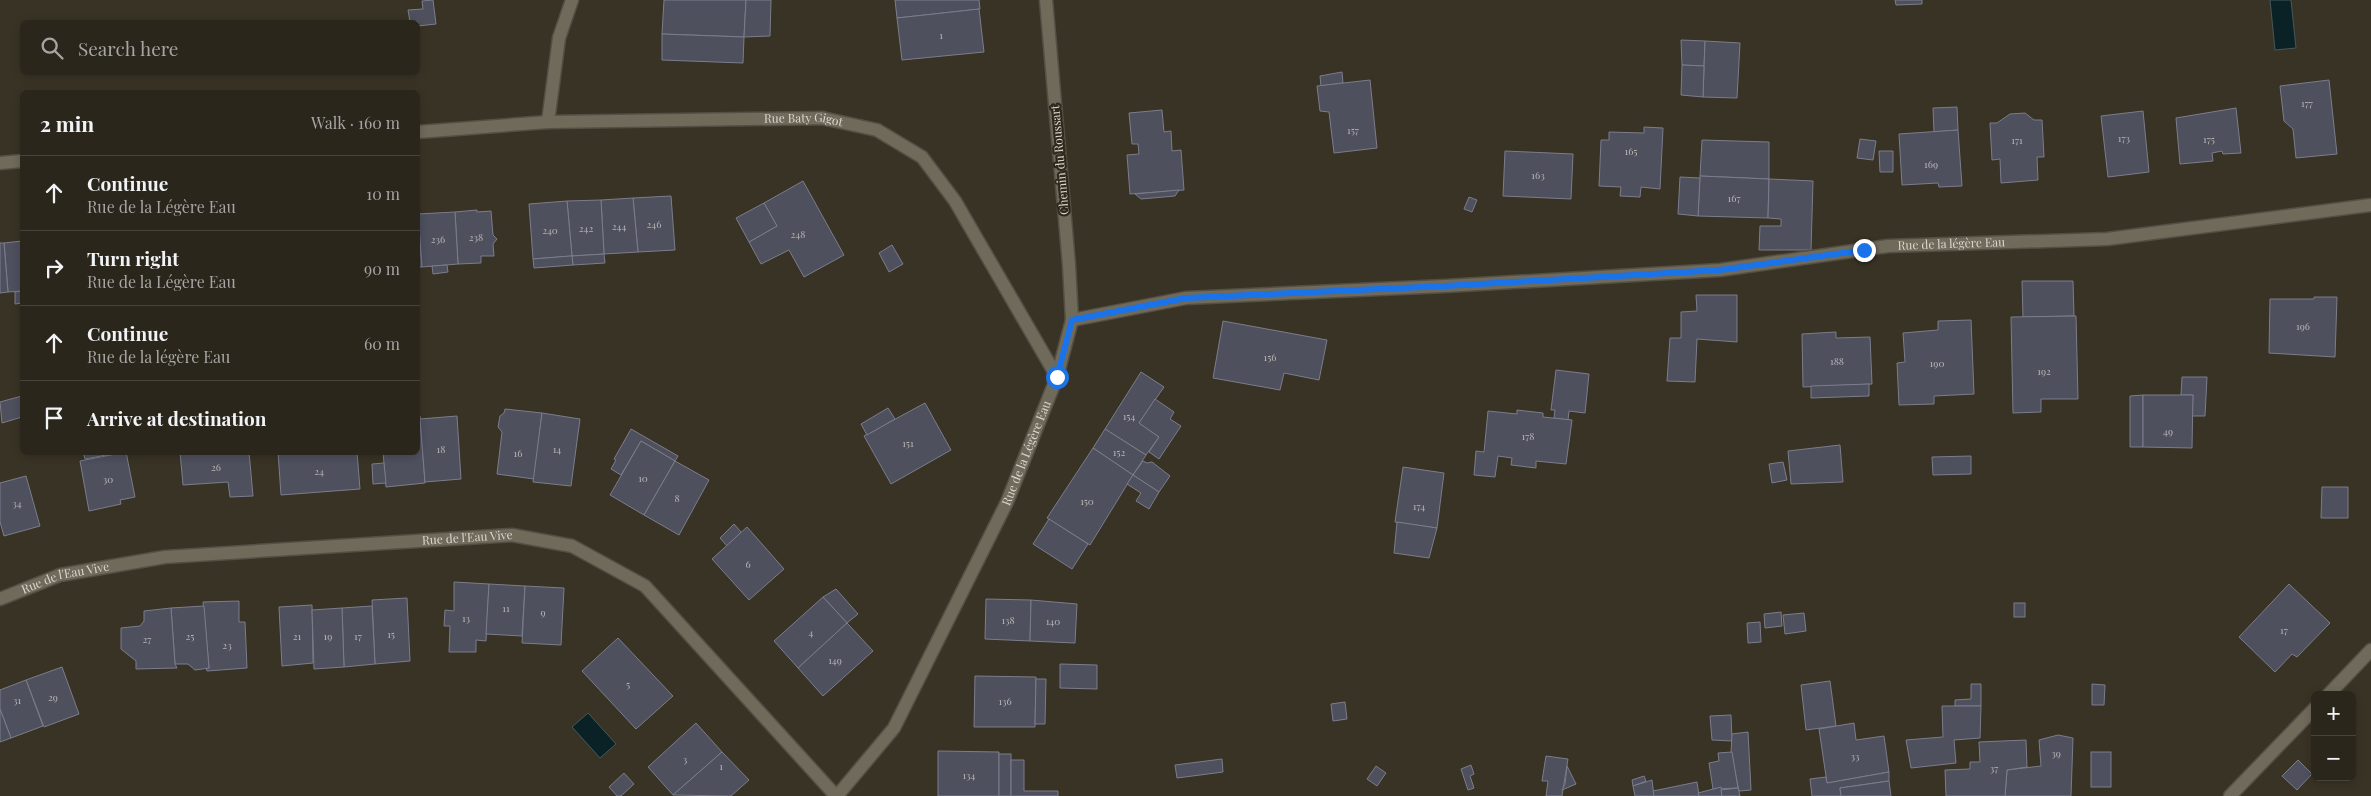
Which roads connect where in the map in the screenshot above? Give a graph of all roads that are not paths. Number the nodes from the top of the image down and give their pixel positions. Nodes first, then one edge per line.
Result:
1 (572, 0) edge
2 (1046, 0) edge
3 (548, 122) junction
4 (420, 132) edge
5 (20, 161) edge
6 (0, 163) edge
7 (2371, 205) edge
8 (1072, 320) junction
9 (1057, 377) junction
10 (0, 599) edge
11 (2371, 650) edge
12 (2332, 691) edge
13 (2311, 712) edge
14 (837, 796) edge
15 (2230, 796) edge

1 - 3 street
2 - 8 street, Chemin du Roussart
3 - 4 street, Rue Baty Gigot
3 - 9 street, Rue Baty Gigot
5 - 6 street
7 - 8 street, Rue de la légère Eau
8 - 9 street, Rue de la Légère Eau
9 - 14 street, Rue de la Légère Eau
10 - 14 street, Rue de l'Eau Vive
11 - 12 street
13 - 15 street

